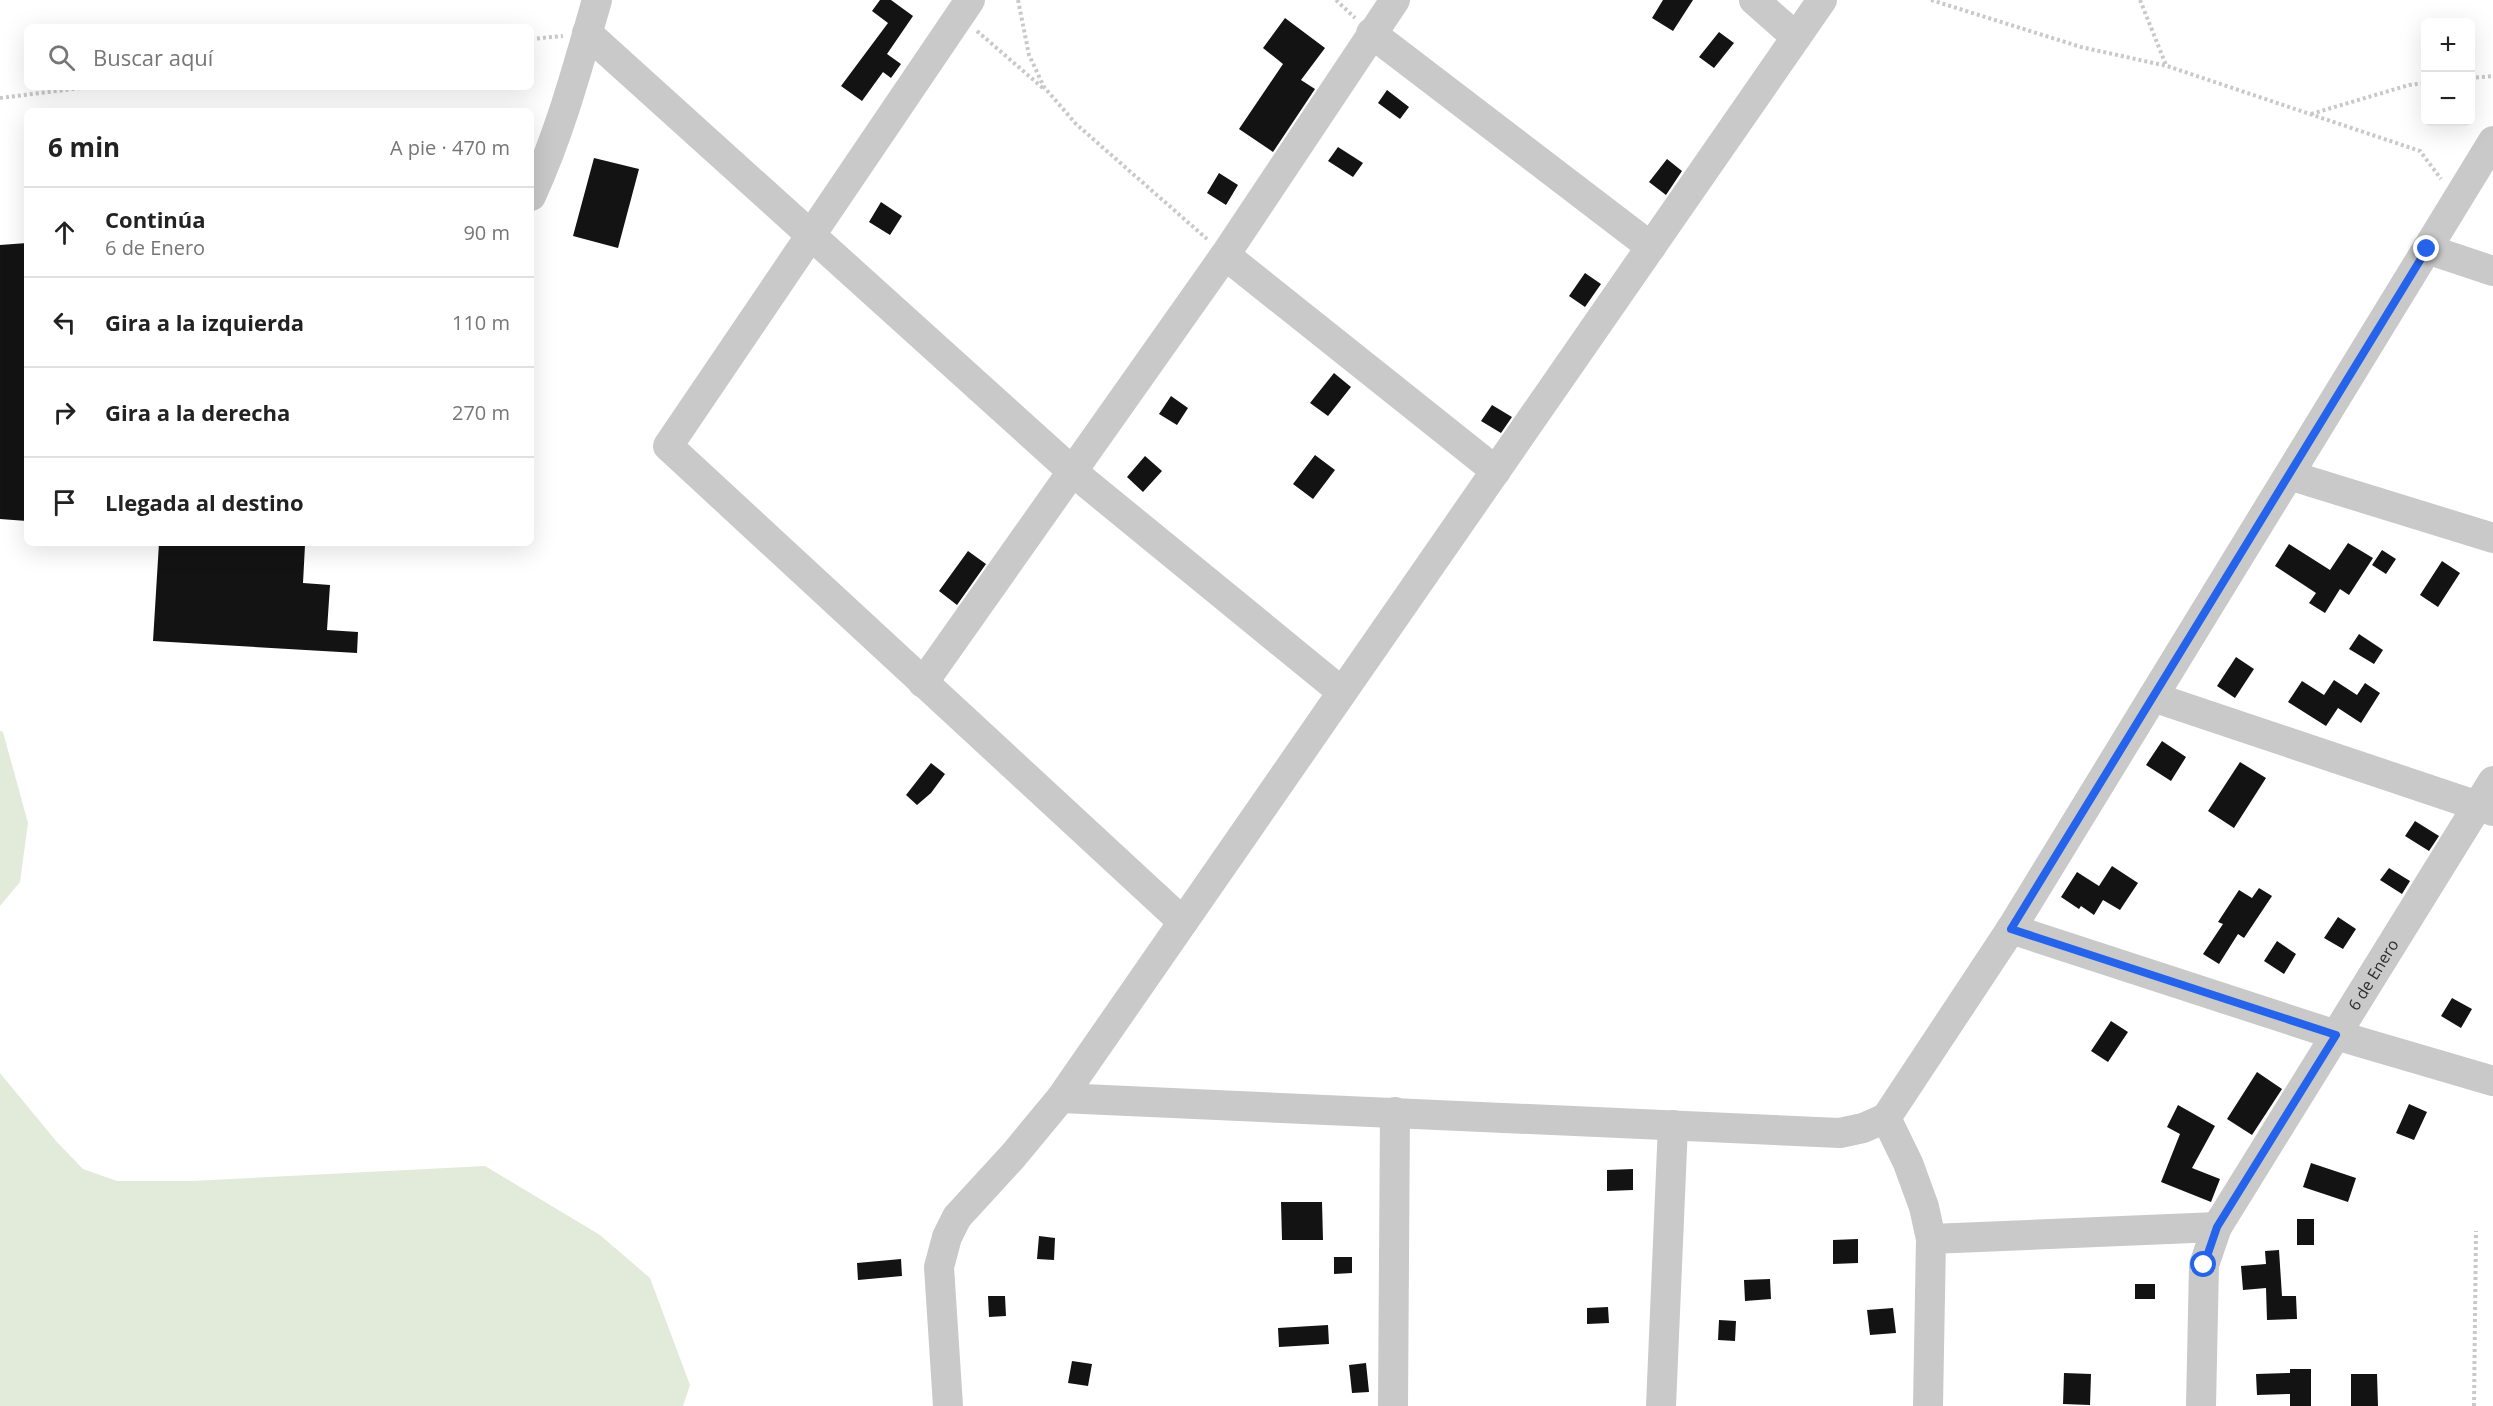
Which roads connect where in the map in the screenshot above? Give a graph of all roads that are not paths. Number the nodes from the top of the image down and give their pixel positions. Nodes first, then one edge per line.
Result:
1 (597, 0) edge
2 (1395, 0) edge
3 (1754, 0) edge
4 (1822, 0) edge
5 (965, 8) edge
6 (587, 33) junction
7 (1371, 33) junction
8 (1796, 37) junction
9 (2493, 141) edge
10 (534, 190) edge
11 (810, 237) junction
12 (1651, 247) junction
13 (2427, 249) junction
14 (1225, 255) junction
15 (2493, 270) edge
16 (1496, 471) junction
17 (1073, 472) junction
18 (2289, 475) junction
19 (2493, 538) edge
20 (923, 683) junction
21 (1342, 692) junction
22 (2153, 697) junction
23 (2488, 799) edge
24 (1183, 922) junction
25 (2011, 929) junction
26 (2336, 1035) junction
27 (2493, 1081) edge
28 (1061, 1098) junction
29 (1395, 1112) junction
30 (1886, 1118) junction
31 (1673, 1125) junction
32 (2217, 1227) junction
33 (1931, 1239) junction
34 (948, 1406) edge
35 (1393, 1406) edge
36 (1660, 1406) edge
37 (1928, 1406) edge
38 (2201, 1406) edge

1 - 6 street
2 - 7 street
3 - 8 street
4 - 8 street
5 - 11 street
6 - 10 street
6 - 11 street
7 - 12 street
7 - 14 street
8 - 12 street
9 - 13 street
11 - 17 street
11 - 20 street
12 - 16 street
13 - 15 street
13 - 18 street
14 - 16 street
14 - 17 street
16 - 21 street
17 - 20 street
17 - 21 street
18 - 19 street
18 - 22 street
20 - 24 street
21 - 24 street
22 - 23 street
22 - 25 street
23 - 26 street, 6 de Enero
24 - 28 street
25 - 26 street
25 - 30 street
26 - 27 street
26 - 32 street, 6 de Enero
28 - 29 street
28 - 34 street
29 - 31 street
29 - 35 street
30 - 31 street
30 - 33 street
31 - 36 street
32 - 33 street
32 - 38 street, 6 de Enero
33 - 37 street

